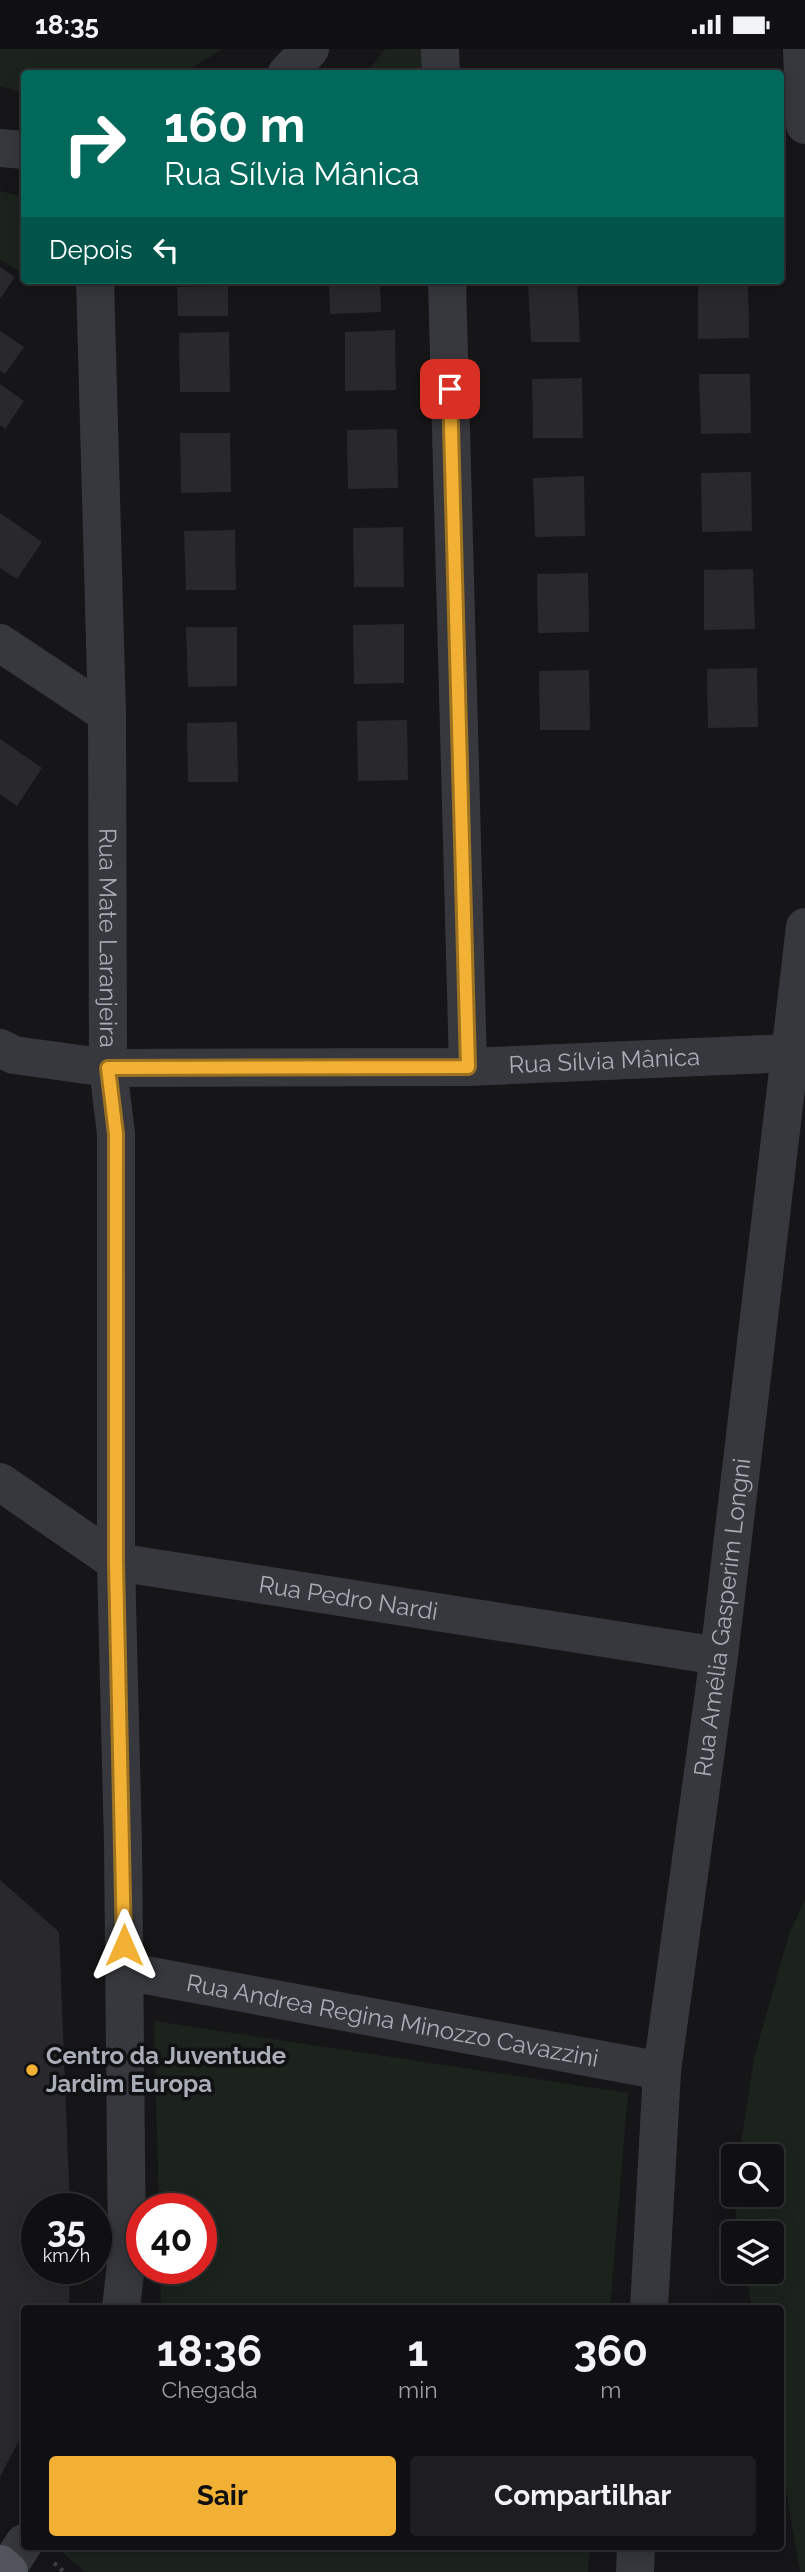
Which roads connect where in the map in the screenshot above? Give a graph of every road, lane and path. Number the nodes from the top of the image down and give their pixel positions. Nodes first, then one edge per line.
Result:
1 (310, 49) edge
2 (440, 49) edge
3 (802, 49) edge
4 (290, 70) edge
5 (441, 70) edge
6 (805, 125) edge
7 (0, 148) edge
8 (21, 150) edge
9 (95, 284) edge
10 (447, 284) edge
11 (0, 643) edge
12 (107, 714) junction
13 (805, 927) edge
14 (0, 1048) edge
15 (790, 1053) junction
16 (468, 1067) junction
17 (108, 1068) junction
18 (0, 1482) edge
19 (116, 1562) junction
20 (719, 1656) junction
21 (124, 1971) junction
22 (662, 2071) junction
23 (121, 2305) edge
24 (649, 2305) edge
25 (636, 2550) edge
26 (635, 2572) edge

1 - 4 street
2 - 5 street
3 - 6 street
7 - 8 street
9 - 12 street, Rua Mate Laranjeira
10 - 16 street
11 - 12 street
12 - 17 street, Rua Mate Laranjeira
13 - 15 street, Rua Amélia Gasperim Longni
14 - 17 street, Rua Sílvia Mânica
15 - 16 street, Rua Sílvia Mânica
15 - 20 street, Rua Amélia Gasperim Longni
16 - 17 street, Rua Sílvia Mânica
17 - 19 street, Rua Mate Laranjeira
18 - 19 street, Rua Pedro Nardi
19 - 20 street, Rua Pedro Nardi
19 - 21 street, Rua Mate Laranjeira
20 - 22 street, Rua Amélia Gasperim Longni
21 - 22 street, Rua Andrea Regina Minozzo Cavazzini
21 - 23 street, Rua Mate Laranjeira
22 - 24 street, Rua Amélia Gasperim Longni
25 - 26 street

